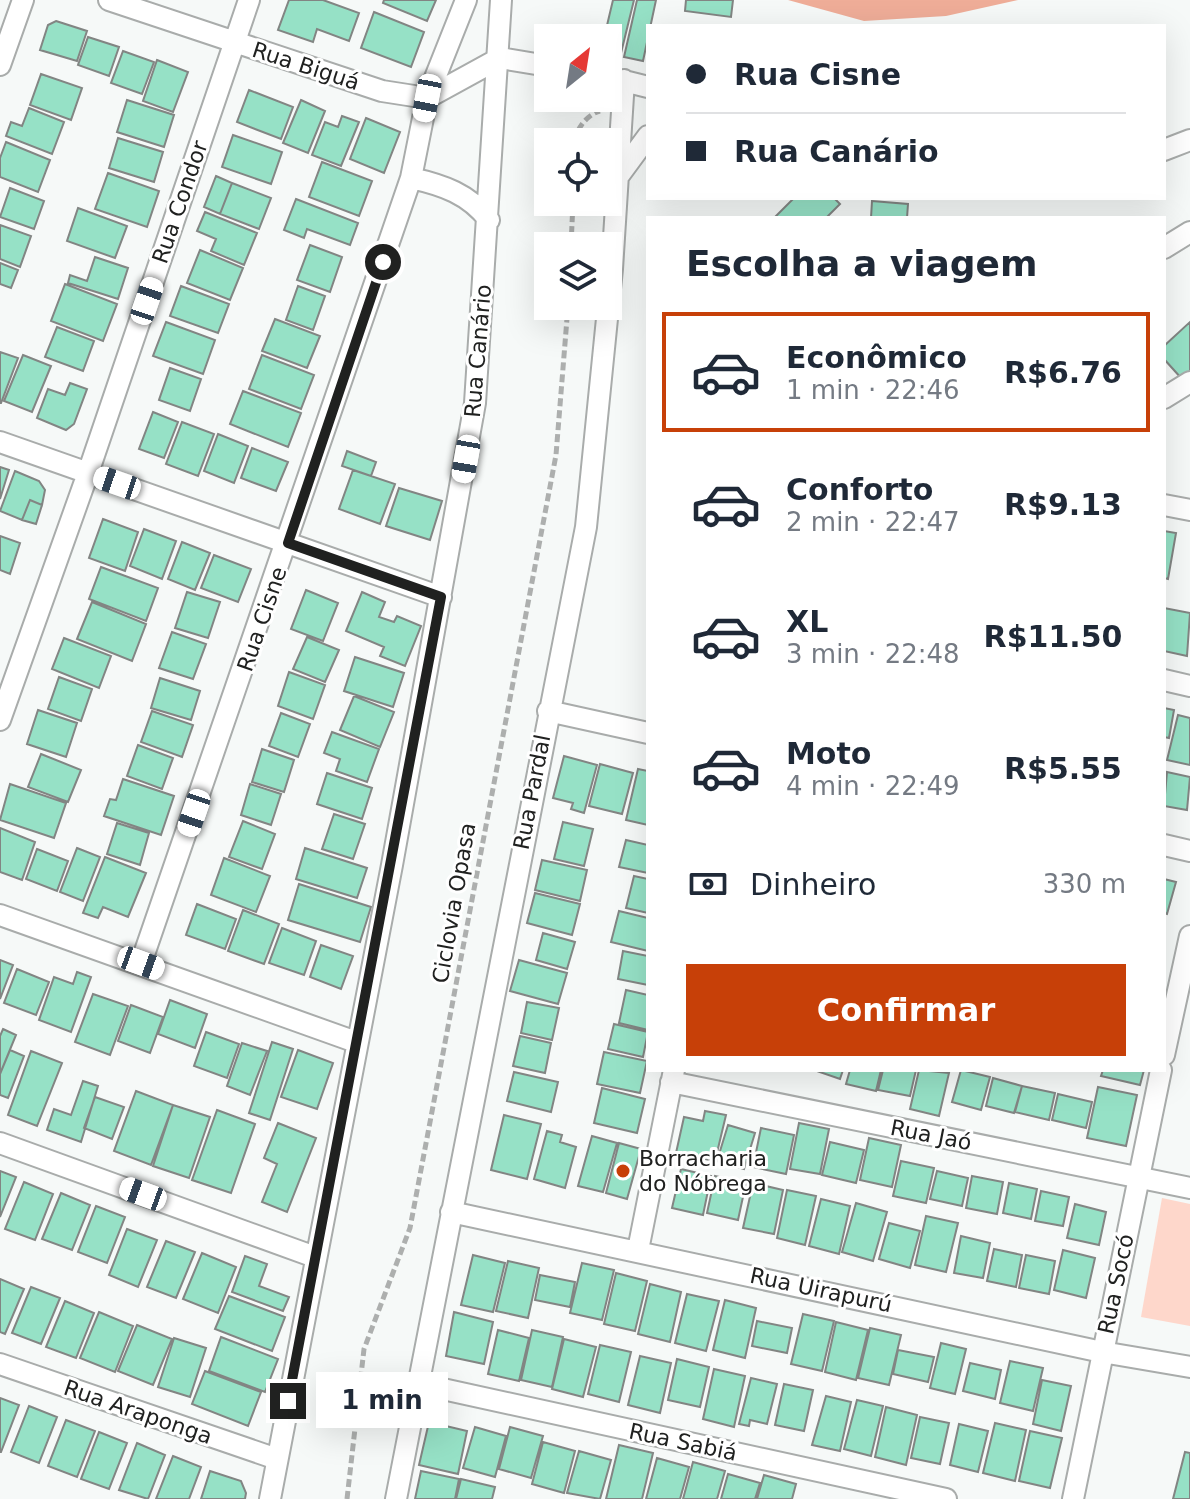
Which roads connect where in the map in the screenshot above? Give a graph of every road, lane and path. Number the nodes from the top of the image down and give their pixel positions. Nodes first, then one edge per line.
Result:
1 (23, 0) edge
2 (109, 0) edge
3 (249, 0) edge
4 (466, 0) edge
5 (501, 0) edge
6 (234, 43) junction
7 (500, 58) junction
8 (534, 64) edge
9 (0, 65) edge
10 (622, 80) edge
11 (646, 86) edge
12 (427, 98) junction
13 (594, 112) edge
14 (582, 128) edge
15 (646, 139) edge
16 (1190, 140) edge
17 (1166, 149) edge
18 (622, 172) edge
19 (411, 178) junction
20 (615, 216) edge
21 (489, 220) junction
22 (1190, 232) edge
23 (1166, 247) edge
24 (567, 320) edge
25 (1190, 382) edge
26 (1166, 397) edge
27 (0, 442) edge
28 (88, 473) junction
29 (1166, 505) edge
30 (1190, 510) edge
31 (288, 543) junction
32 (441, 597) junction
33 (1166, 680) edge
34 (1190, 686) edge
35 (548, 711) junction
36 (0, 720) edge
37 (646, 733) edge
38 (1166, 845) edge
39 (1190, 851) edge
40 (0, 915) edge
41 (1190, 936) edge
42 (141, 963) junction
43 (1168, 1013) edge
44 (1166, 1034) edge
45 (356, 1042) junction
46 (1161, 1072) edge
47 (673, 1076) edge
48 (0, 1143) edge
49 (1139, 1177) junction
50 (1190, 1188) edge
51 (451, 1212) junction
52 (638, 1250) junction
53 (315, 1257) junction
54 (1102, 1352) junction
55 (0, 1364) edge
56 (1190, 1367) edge
57 (420, 1384) junction
58 (277, 1459) junction
59 (270, 1499) edge
60 (347, 1499) edge
61 (396, 1499) edge
62 (946, 1499) edge
63 (1073, 1499) edge

1 - 9 street
2 - 6 street, Rua Biguá
3 - 6 street, Rua Condor
4 - 12 street, Rua Cisne
5 - 7 street, Rua Canário
6 - 12 street, Rua Biguá
6 - 28 street, Rua Condor
7 - 8 street
7 - 12 street
7 - 21 street, Rua Canário
10 - 11 street
12 - 19 street, Rua Cisne
13 - 14 path
15 - 18 street
16 - 17 street
19 - 21 street
19 - 31 street, Rua Cisne
20 - 35 street, Rua Pardal
21 - 32 street, Rua Canário
22 - 23 street
24 - 60 path, Ciclovia Opasa
25 - 26 street
27 - 28 street
28 - 31 street
28 - 36 street, Rua Condor
29 - 30 street
31 - 32 street
31 - 42 street, Rua Cisne
32 - 45 street, Rua Canário
33 - 34 street
35 - 37 street
35 - 51 street, Rua Pardal
38 - 39 street
40 - 42 street
41 - 43 street
42 - 45 street
43 - 44 street
45 - 53 street, Rua Canário
46 - 49 street, Rua Socó
47 - 49 street, Rua Jaó
47 - 52 street
48 - 53 street
49 - 50 street, Rua Jaó
49 - 54 street, Rua Socó
51 - 52 street, Rua Uirapurú
51 - 57 street, Rua Pardal
52 - 54 street, Rua Uirapurú
53 - 58 street, Rua Canário
54 - 56 street, Rua Uirapurú
54 - 63 street, Rua Socó
55 - 58 street, Rua Araponga
57 - 61 street, Rua Pardal
57 - 62 street, Rua Sabiá
58 - 59 street, Rua Canário

